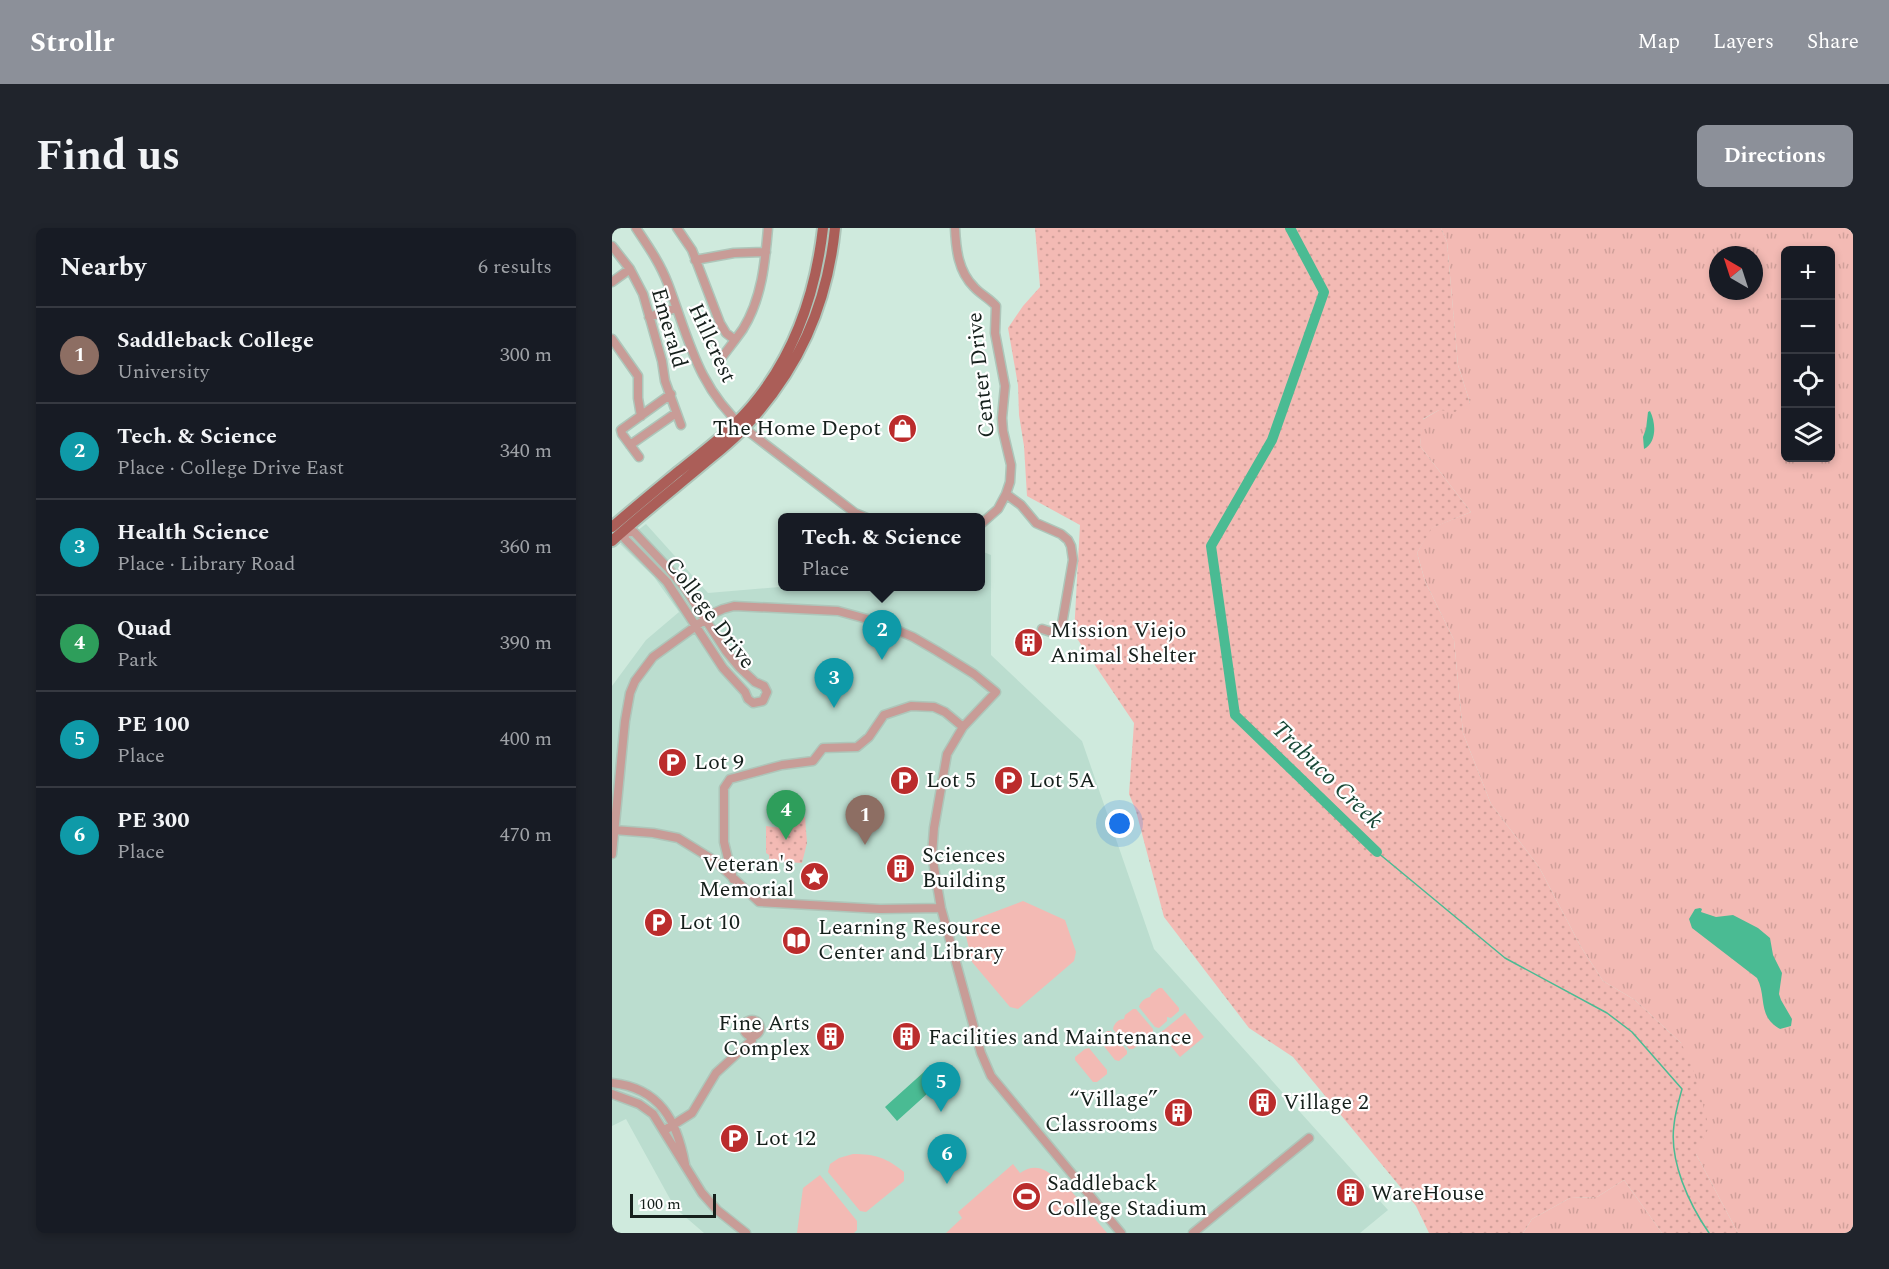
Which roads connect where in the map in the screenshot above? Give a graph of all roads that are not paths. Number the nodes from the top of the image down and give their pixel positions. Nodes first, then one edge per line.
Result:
1 (636, 228) edge
2 (677, 228) edge
3 (768, 228) edge
4 (823, 228) edge
5 (835, 228) edge
6 (955, 228) edge
7 (614, 252) edge
8 (766, 252) junction
9 (695, 260) junction
10 (630, 269) junction
11 (612, 282) edge
12 (676, 308) junction
13 (649, 317) junction
14 (612, 339) edge
15 (735, 340) junction
16 (720, 360) dead end
17 (671, 394) junction
18 (676, 413) junction
19 (641, 416) junction
20 (741, 424) junction
21 (681, 425) dead end
22 (630, 445) junction
23 (639, 458) dead end
24 (1006, 494) junction
25 (858, 513) edge
26 (985, 520) edge
27 (617, 523) edge
28 (612, 541) edge
29 (705, 620) junction
30 (696, 626) junction
31 (1042, 629) dead end
32 (755, 682) junction
33 (746, 692) junction
34 (963, 727) junction
35 (614, 830) junction
36 (612, 854) edge
37 (734, 879) junction
38 (940, 908) junction
39 (752, 1036) dead end
40 (612, 1083) edge
41 (612, 1094) edge
42 (674, 1124) junction
43 (664, 1130) junction
44 (1309, 1137) dead end
45 (686, 1166) junction
46 (746, 1233) edge
47 (1121, 1233) edge
48 (1193, 1233) edge

1 - 12 street, Hillcrest
2 - 9 street
3 - 8 street
4 - 20 main road
5 - 20 main road
6 - 24 street, Center Drive
7 - 10 street, Emerald
8 - 9 street
8 - 15 street
9 - 15 street
10 - 11 street
10 - 13 street, Emerald
12 - 13 street
12 - 20 street, Hillcrest
13 - 17 street, Emerald
14 - 19 street
15 - 16 street
17 - 18 street, Emerald
17 - 19 street
18 - 21 street, Emerald
18 - 22 street
19 - 22 street
20 - 25 street, Hillcrest
20 - 27 main road
22 - 23 street
24 - 26 street
24 - 31 street
27 - 28 main road
27 - 29 street, College Drive
27 - 30 street, College Drive
29 - 30 street
29 - 32 street, College Drive
29 - 34 street
30 - 33 street, College Drive
30 - 35 street
32 - 33 street, College Drive
32 - 33 street, College Drive
34 - 37 street
34 - 38 street
35 - 36 street
35 - 37 street
37 - 38 street
38 - 47 street
39 - 42 street
40 - 42 street
41 - 43 street
42 - 43 street
42 - 45 street
43 - 45 street
44 - 48 street
45 - 46 street

